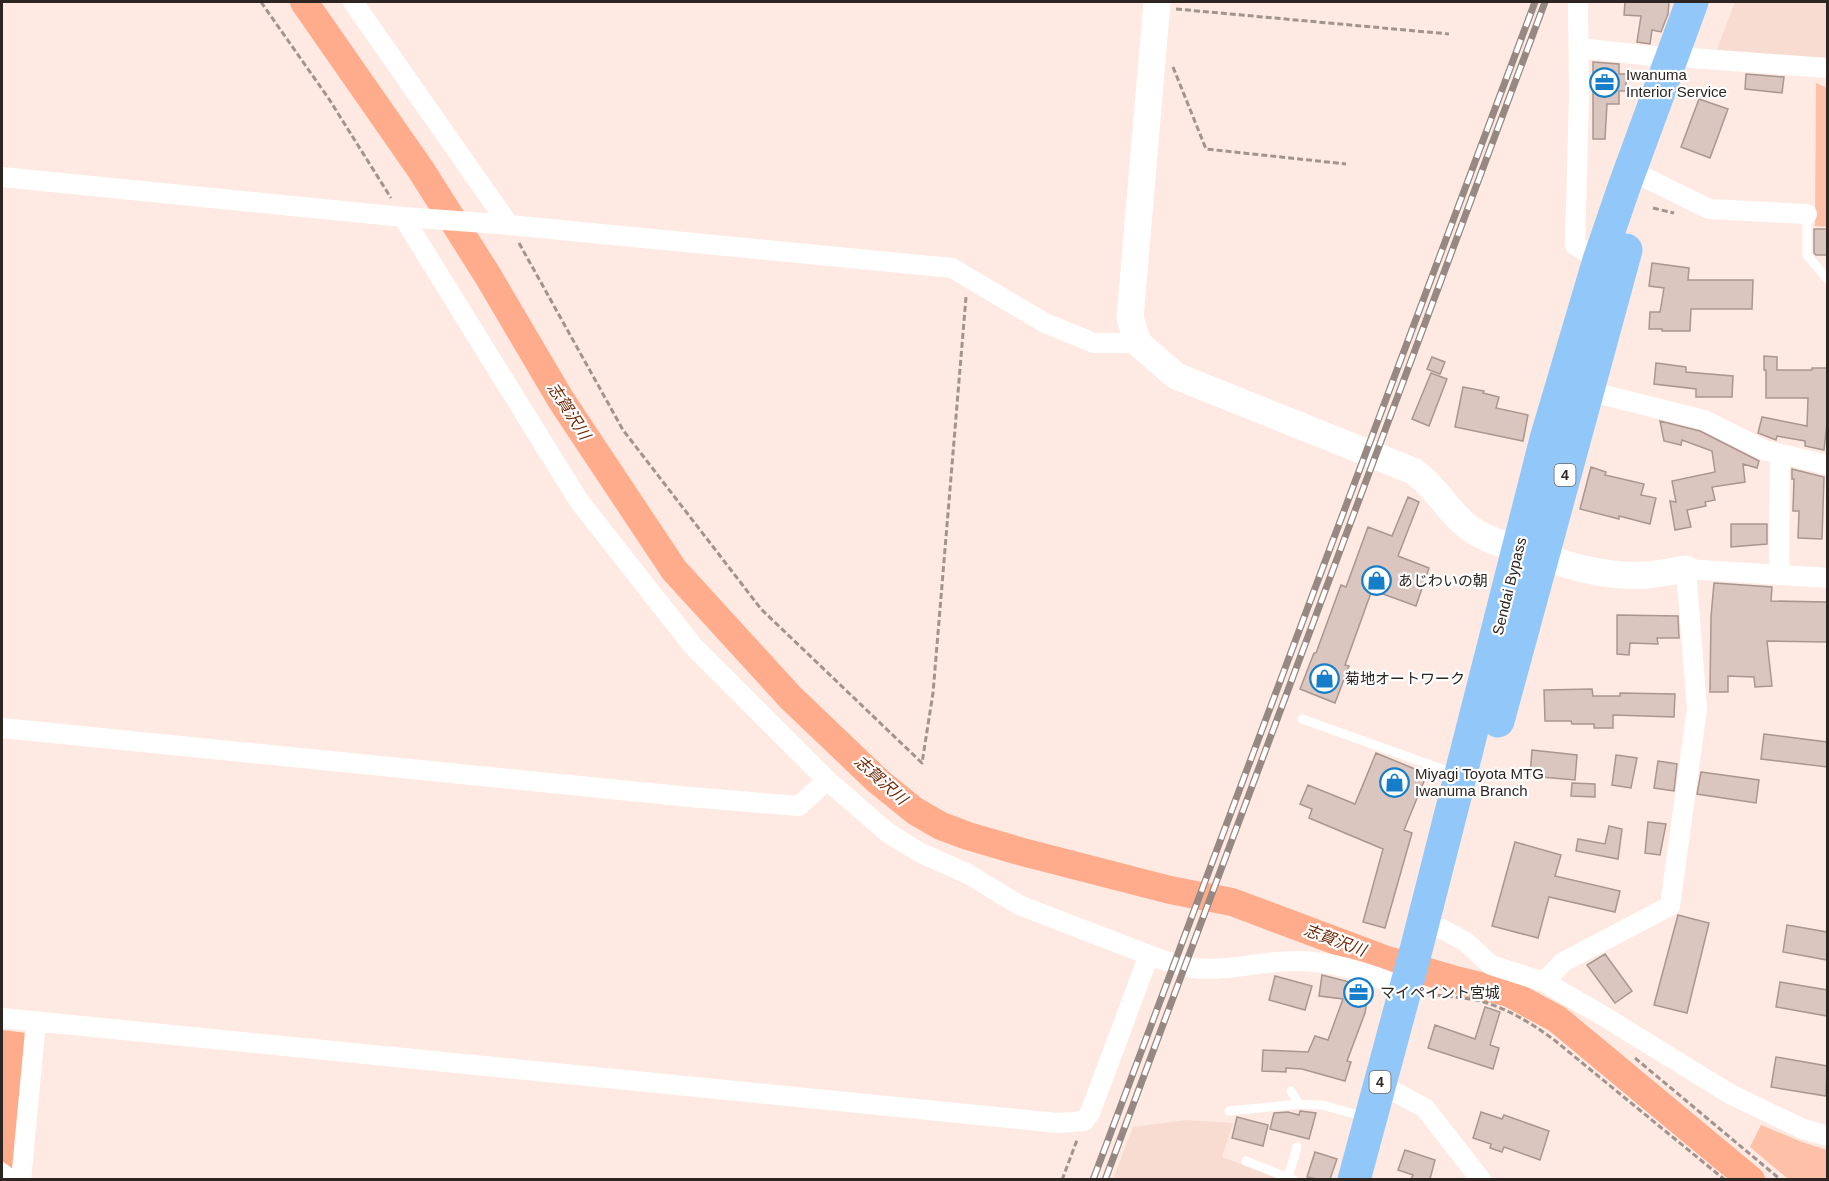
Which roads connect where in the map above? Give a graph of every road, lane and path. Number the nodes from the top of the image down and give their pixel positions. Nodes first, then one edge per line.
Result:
1 (261, 2) edge
2 (353, 2) edge
3 (1578, 2) edge
4 (1692, 2) edge
5 (1713, 2) edge
6 (1157, 4) edge
7 (1449, 34) dead end
8 (1579, 48) junction
9 (1681, 58) junction
10 (1152, 63) junction
11 (1827, 68) edge
12 (1346, 164) dead end
13 (2, 177) edge
14 (1650, 194) junction
15 (1662, 210) dead end
16 (1807, 214) joint
17 (407, 217) junction
18 (504, 224) junction
19 (1599, 260) junction
20 (967, 277) junction
21 (1827, 280) edge
22 (1138, 343) junction
23 (1588, 391) junction
24 (1780, 455) junction
25 (1827, 465) edge
26 (1530, 553) junction
27 (1686, 570) junction
28 (1779, 575) junction
29 (1827, 578) edge
30 (1302, 719) dead end
31 (2, 728) edge
32 (1461, 776) junction
33 (827, 780) junction
34 (1431, 945) junction
35 (1149, 955) junction
36 (1544, 982) junction
37 (1415, 989) junction
38 (2, 1018) edge
39 (36, 1021) junction
40 (1628, 1052) dead end
41 (1291, 1091) dead end
42 (1396, 1093) junction
43 (1299, 1104) junction
44 (1229, 1111) dead end
45 (1370, 1118) junction
46 (1084, 1121) junction
47 (1827, 1136) edge
48 (1297, 1148) dead end
49 (1246, 1161) dead end
50 (2, 1173) edge
51 (1291, 1178) edge
52 (9, 1179) edge
53 (21, 1179) edge
54 (1062, 1179) edge
55 (1354, 1179) edge
56 (1374, 1179) edge
57 (1481, 1179) edge
58 (1725, 1179) edge
59 (1781, 1179) edge

1 - 17 path
2 - 18 street
3 - 8 street
4 - 9 highway, Sendai Bypass / 4
5 - 9 highway, Sendai Bypass / 4
6 - 7 path
6 - 10 street
8 - 9 street
8 - 19 street
9 - 11 street
9 - 14 highway, Sendai Bypass / 4
9 - 19 highway, Sendai Bypass / 4
10 - 12 path
10 - 22 street
13 - 17 street
14 - 15 path
14 - 16 street
14 - 23 highway, Sendai Bypass / 4
16 - 21 lane
17 - 18 street
17 - 33 street
18 - 20 street
18 - 20 path
19 - 26 highway, Sendai Bypass / 4
20 - 22 street
22 - 26 street
23 - 24 street
23 - 26 highway, Sendai Bypass / 4
24 - 25 street
24 - 28 street
26 - 27 street
26 - 32 highway, Sendai Bypass / 4
26 - 34 highway, Sendai Bypass / 4
27 - 28 street
27 - 36 street
28 - 29 street
30 - 32 lane
31 - 33 street
32 - 34 highway, Sendai Bypass / 4
33 - 35 street
34 - 36 street
34 - 37 highway, Sendai Bypass / 4
35 - 37 street
35 - 46 street
36 - 47 street
37 - 42 highway, Sendai Bypass / 4
37 - 45 highway, Sendai Bypass / 4
37 - 58 path
38 - 39 street
39 - 46 street
39 - 53 street
40 - 59 path
41 - 43 lane
42 - 56 highway, Sendai Bypass / 4
42 - 57 street
43 - 44 lane
43 - 45 lane
45 - 55 highway, Sendai Bypass / 4
46 - 54 path
48 - 51 lane
49 - 51 lane
50 - 52 street

